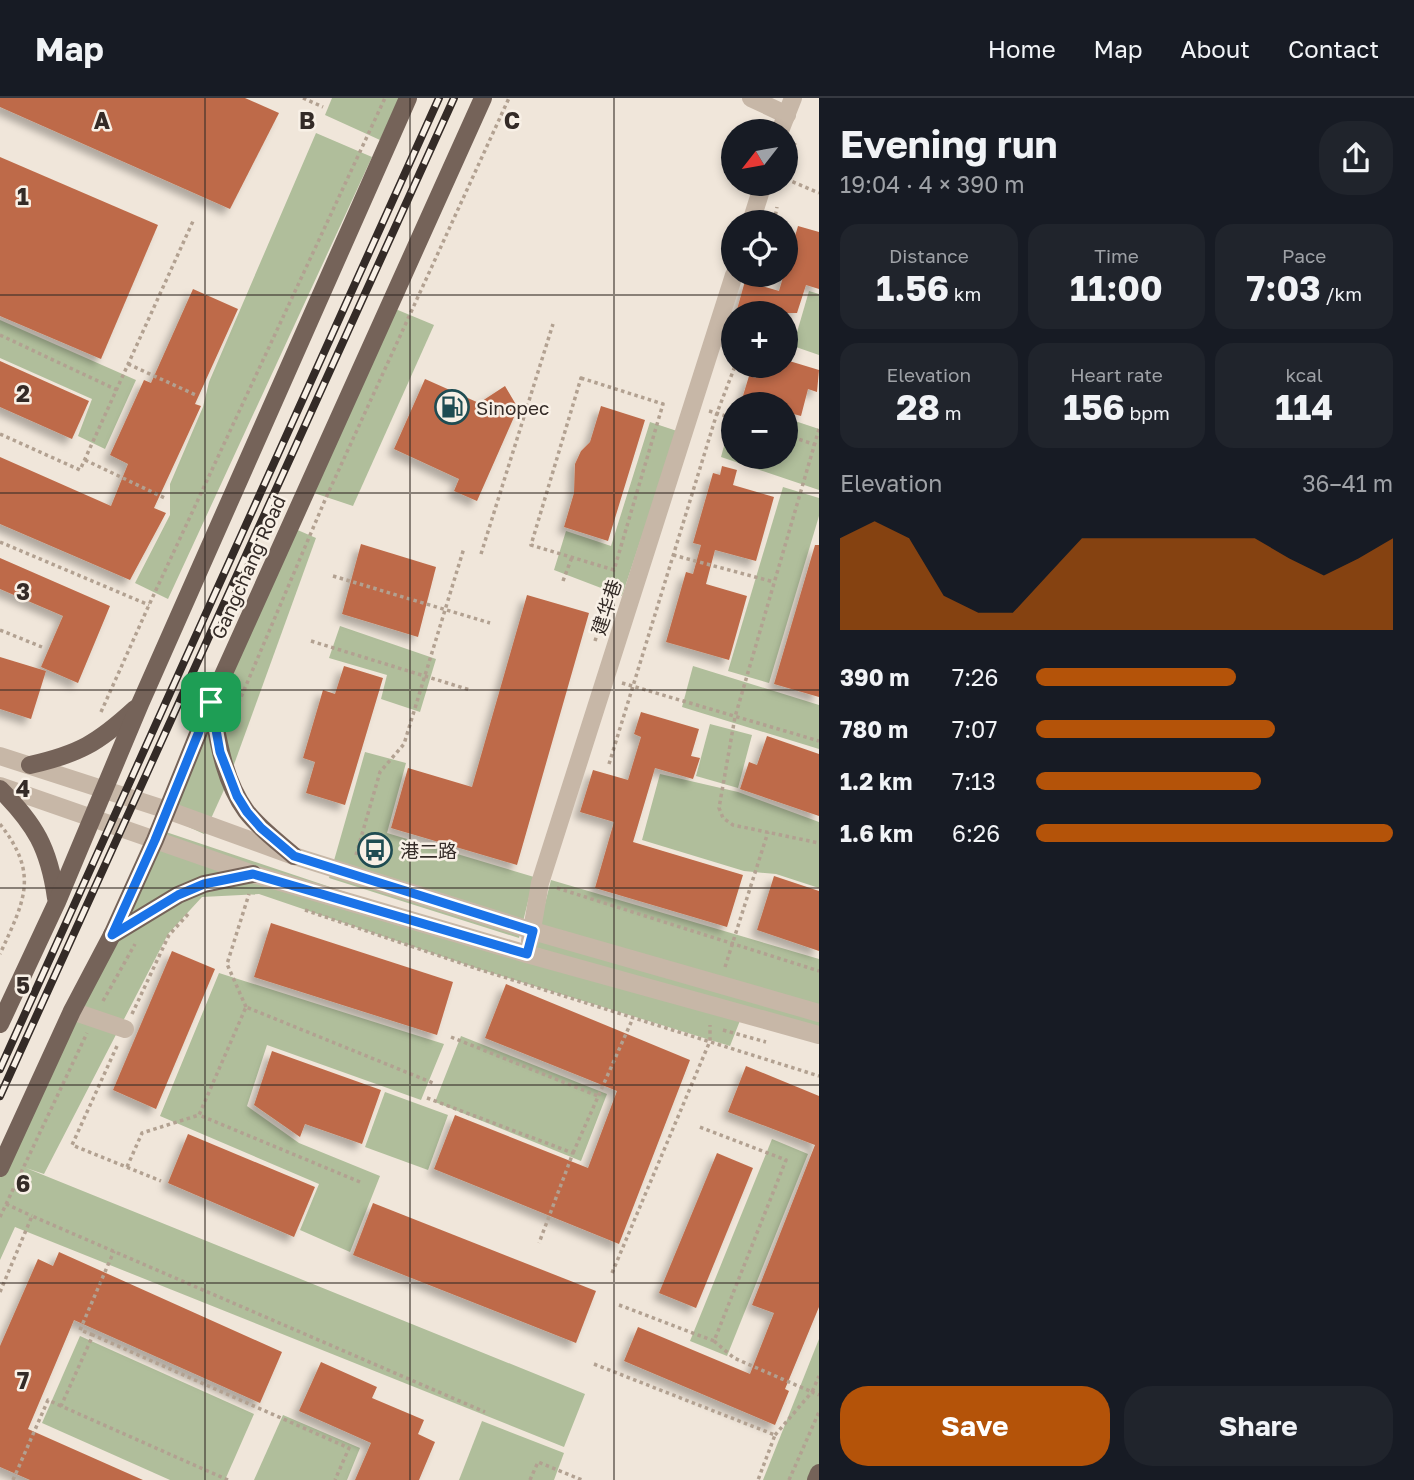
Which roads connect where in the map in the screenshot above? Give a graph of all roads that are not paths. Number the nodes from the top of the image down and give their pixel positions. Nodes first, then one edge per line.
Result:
1 (408, 98) edge
2 (483, 98) edge
3 (751, 98) edge
4 (787, 115) edge
5 (730, 287) edge
6 (211, 702) junction
7 (140, 704) junction
8 (0, 756) edge
9 (30, 765) junction
10 (0, 787) edge
11 (104, 789) junction
12 (167, 810) junction
13 (91, 819) junction
14 (155, 840) junction
15 (294, 856) junction
16 (253, 882) junction
17 (57, 902) junction
18 (533, 931) junction
19 (112, 935) junction
20 (527, 954) junction
21 (72, 1010) junction
22 (819, 1013) edge
23 (0, 1023) edge
24 (125, 1029) road end
25 (819, 1035) edge
26 (0, 1168) edge
27 (819, 1473) edge
28 (816, 1480) edge

1 - 7 main road
2 - 6 main road, Gangchang Road
3 - 4 street
5 - 18 street, 建华巷
6 - 12 main road, Gangchang Road
6 - 15 main road
7 - 9 main road
7 - 11 main road
8 - 9 street
9 - 11 street
10 - 13 street
10 - 17 main road
11 - 12 street
11 - 13 main road
12 - 14 main road, Gangchang Road
12 - 15 street
13 - 14 street
13 - 17 main road
14 - 16 street
14 - 19 main road, Gangchang Road
15 - 18 street
16 - 19 main road
16 - 20 street
17 - 23 main road
18 - 20 street, 建华巷
18 - 22 street
19 - 21 main road, Gangchang Road
20 - 25 street
21 - 24 street
21 - 26 main road, Gangchang Road
27 - 28 main road

